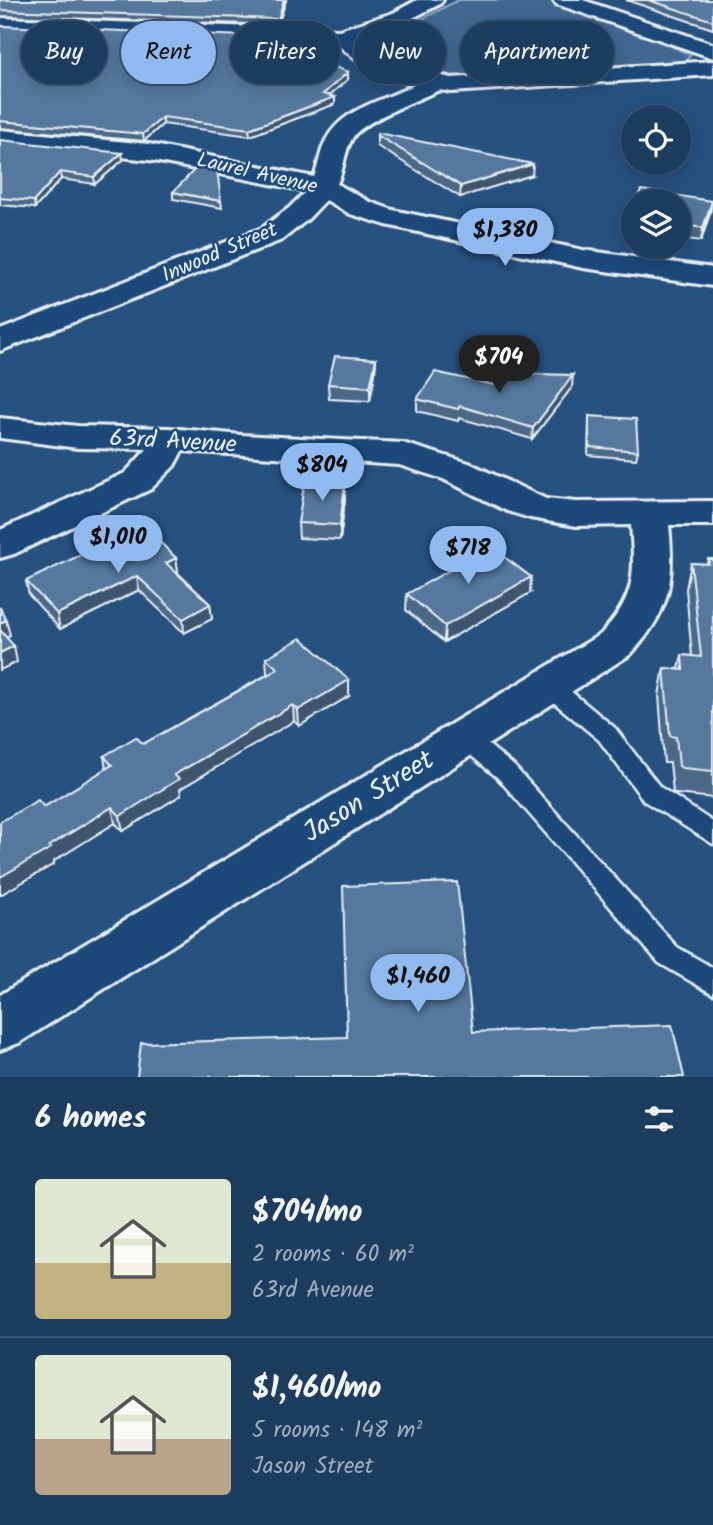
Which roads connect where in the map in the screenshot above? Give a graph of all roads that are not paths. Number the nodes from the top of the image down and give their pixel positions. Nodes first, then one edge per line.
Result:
1 (433, 0) edge
2 (563, 0) edge
3 (0, 24) edge
4 (341, 37) junction
5 (354, 51) edge
6 (713, 51) edge
7 (713, 68) edge
8 (430, 84) edge
9 (446, 84) edge
10 (0, 137) edge
11 (320, 186) junction
12 (713, 277) edge
13 (0, 341) edge
14 (0, 428) edge
15 (169, 439) junction
16 (648, 512) junction
17 (713, 513) edge
18 (0, 544) edge
19 (548, 685) junction
20 (464, 737) junction
21 (713, 834) edge
22 (713, 982) edge
23 (0, 1025) edge

1 - 4 street
2 - 6 street
3 - 4 street
4 - 5 street
7 - 9 street
8 - 11 street, Inwood Street
10 - 11 street, Laurel Avenue
11 - 12 street, Laurel Avenue
11 - 13 street, Inwood Street
14 - 15 street, 63rd Avenue
15 - 16 street, 63rd Avenue
15 - 18 street
16 - 17 street, 63rd Avenue
16 - 19 street, Jason Street
19 - 20 street, Jason Street
19 - 21 lane
20 - 22 lane
20 - 23 street, Jason Street

